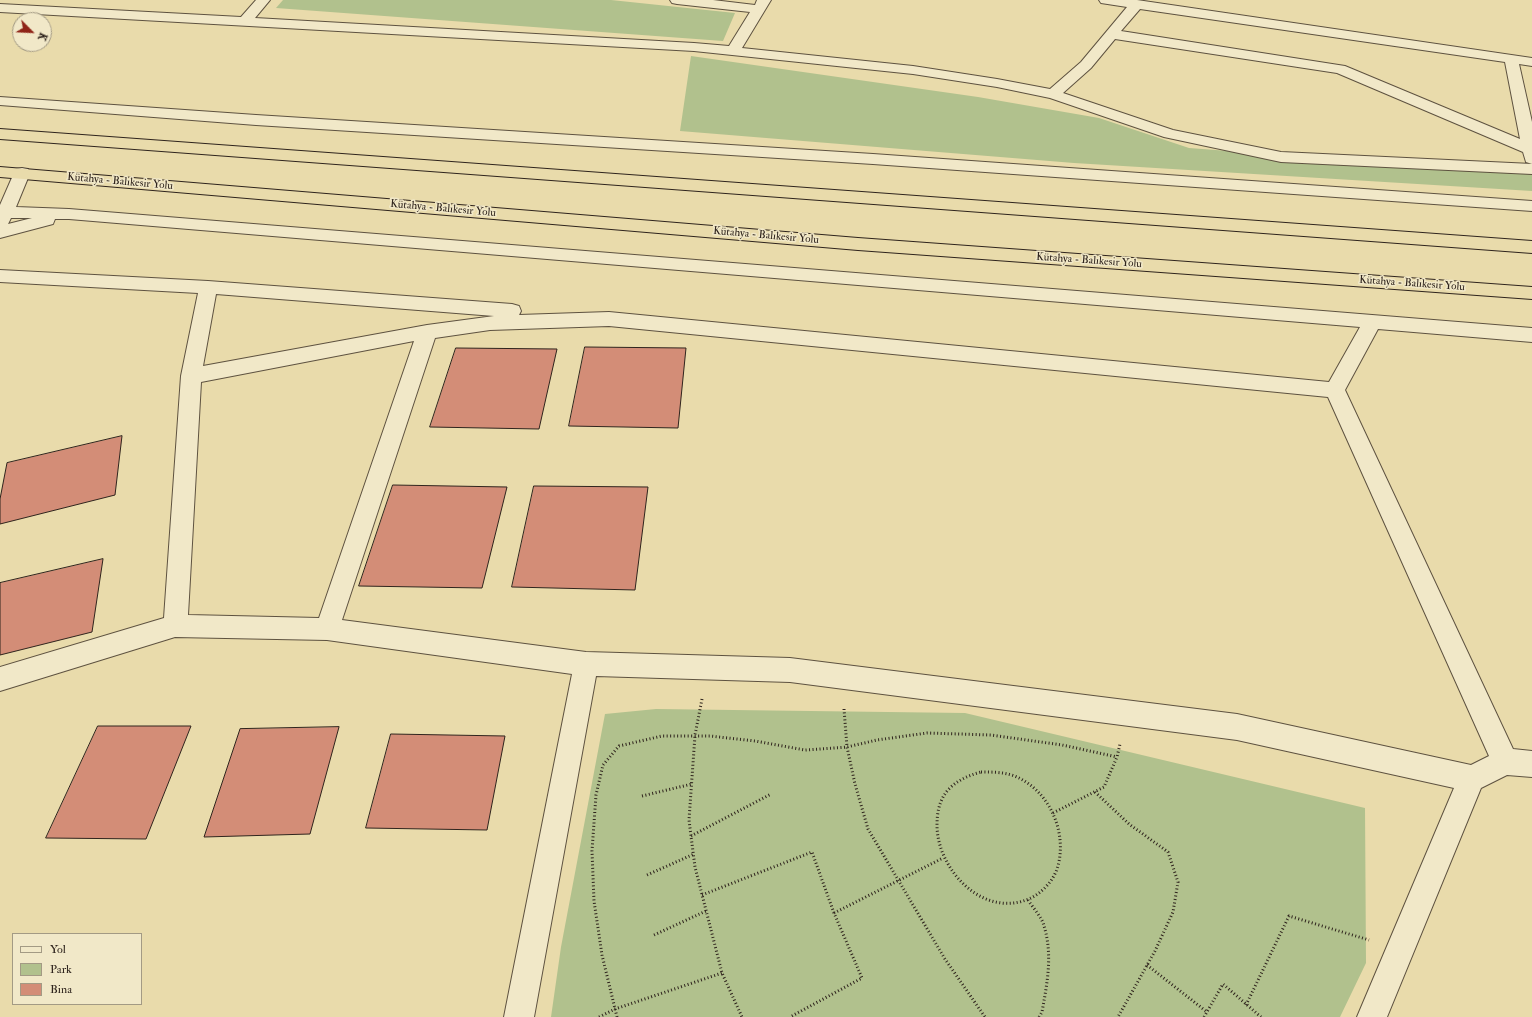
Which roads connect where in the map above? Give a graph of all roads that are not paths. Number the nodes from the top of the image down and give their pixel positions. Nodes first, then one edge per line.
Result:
1 (263, 0) edge
2 (677, 0) edge
3 (1106, 0) edge
4 (1137, 4) junction
5 (761, 5) edge
6 (0, 8) edge
7 (245, 21) junction
8 (1112, 34) junction
9 (733, 51) junction
10 (1511, 59) junction
11 (1532, 62) edge
12 (1053, 94) junction
13 (0, 101) edge
14 (0, 134) edge
15 (1531, 154) edge
16 (1532, 169) edge
17 (0, 172) edge
18 (22, 173) junction
19 (1532, 206) edge
20 (69, 214) junction
21 (2, 216) edge
22 (0, 232) edge
23 (1532, 247) edge
24 (0, 276) edge
25 (208, 287) junction
26 (1532, 293) edge
27 (609, 319) junction
28 (1373, 322) junction
29 (427, 332) junction
30 (1532, 335) edge
31 (191, 376) junction
32 (1335, 390) junction
33 (175, 626) junction
34 (327, 629) junction
35 (586, 664) junction
36 (0, 678) edge
37 (1505, 762) junction
38 (1532, 764) edge
39 (1472, 779) junction
40 (518, 1017) edge
41 (1372, 1017) edge

1 - 7 street
2 - 5 street
3 - 4 street
4 - 8 street
4 - 10 street
5 - 9 street
6 - 7 street
7 - 9 street
8 - 12 street
8 - 15 street
9 - 12 street
10 - 11 street
10 - 15 street
12 - 16 street
13 - 19 street
14 - 23 highway
17 - 18 highway, Kütahya - Balıkesir Yolu
18 - 21 street
18 - 26 highway, Kütahya - Balıkesir Yolu
20 - 21 street
20 - 22 street
20 - 28 street
24 - 25 street
25 - 27 street
25 - 31 street
27 - 29 street
27 - 32 street
28 - 30 street
28 - 32 street
29 - 31 street
29 - 34 street
31 - 33 street
32 - 37 street
33 - 34 street
33 - 36 street
34 - 35 street
35 - 39 street
35 - 40 street
37 - 38 street
37 - 39 street
39 - 41 street

